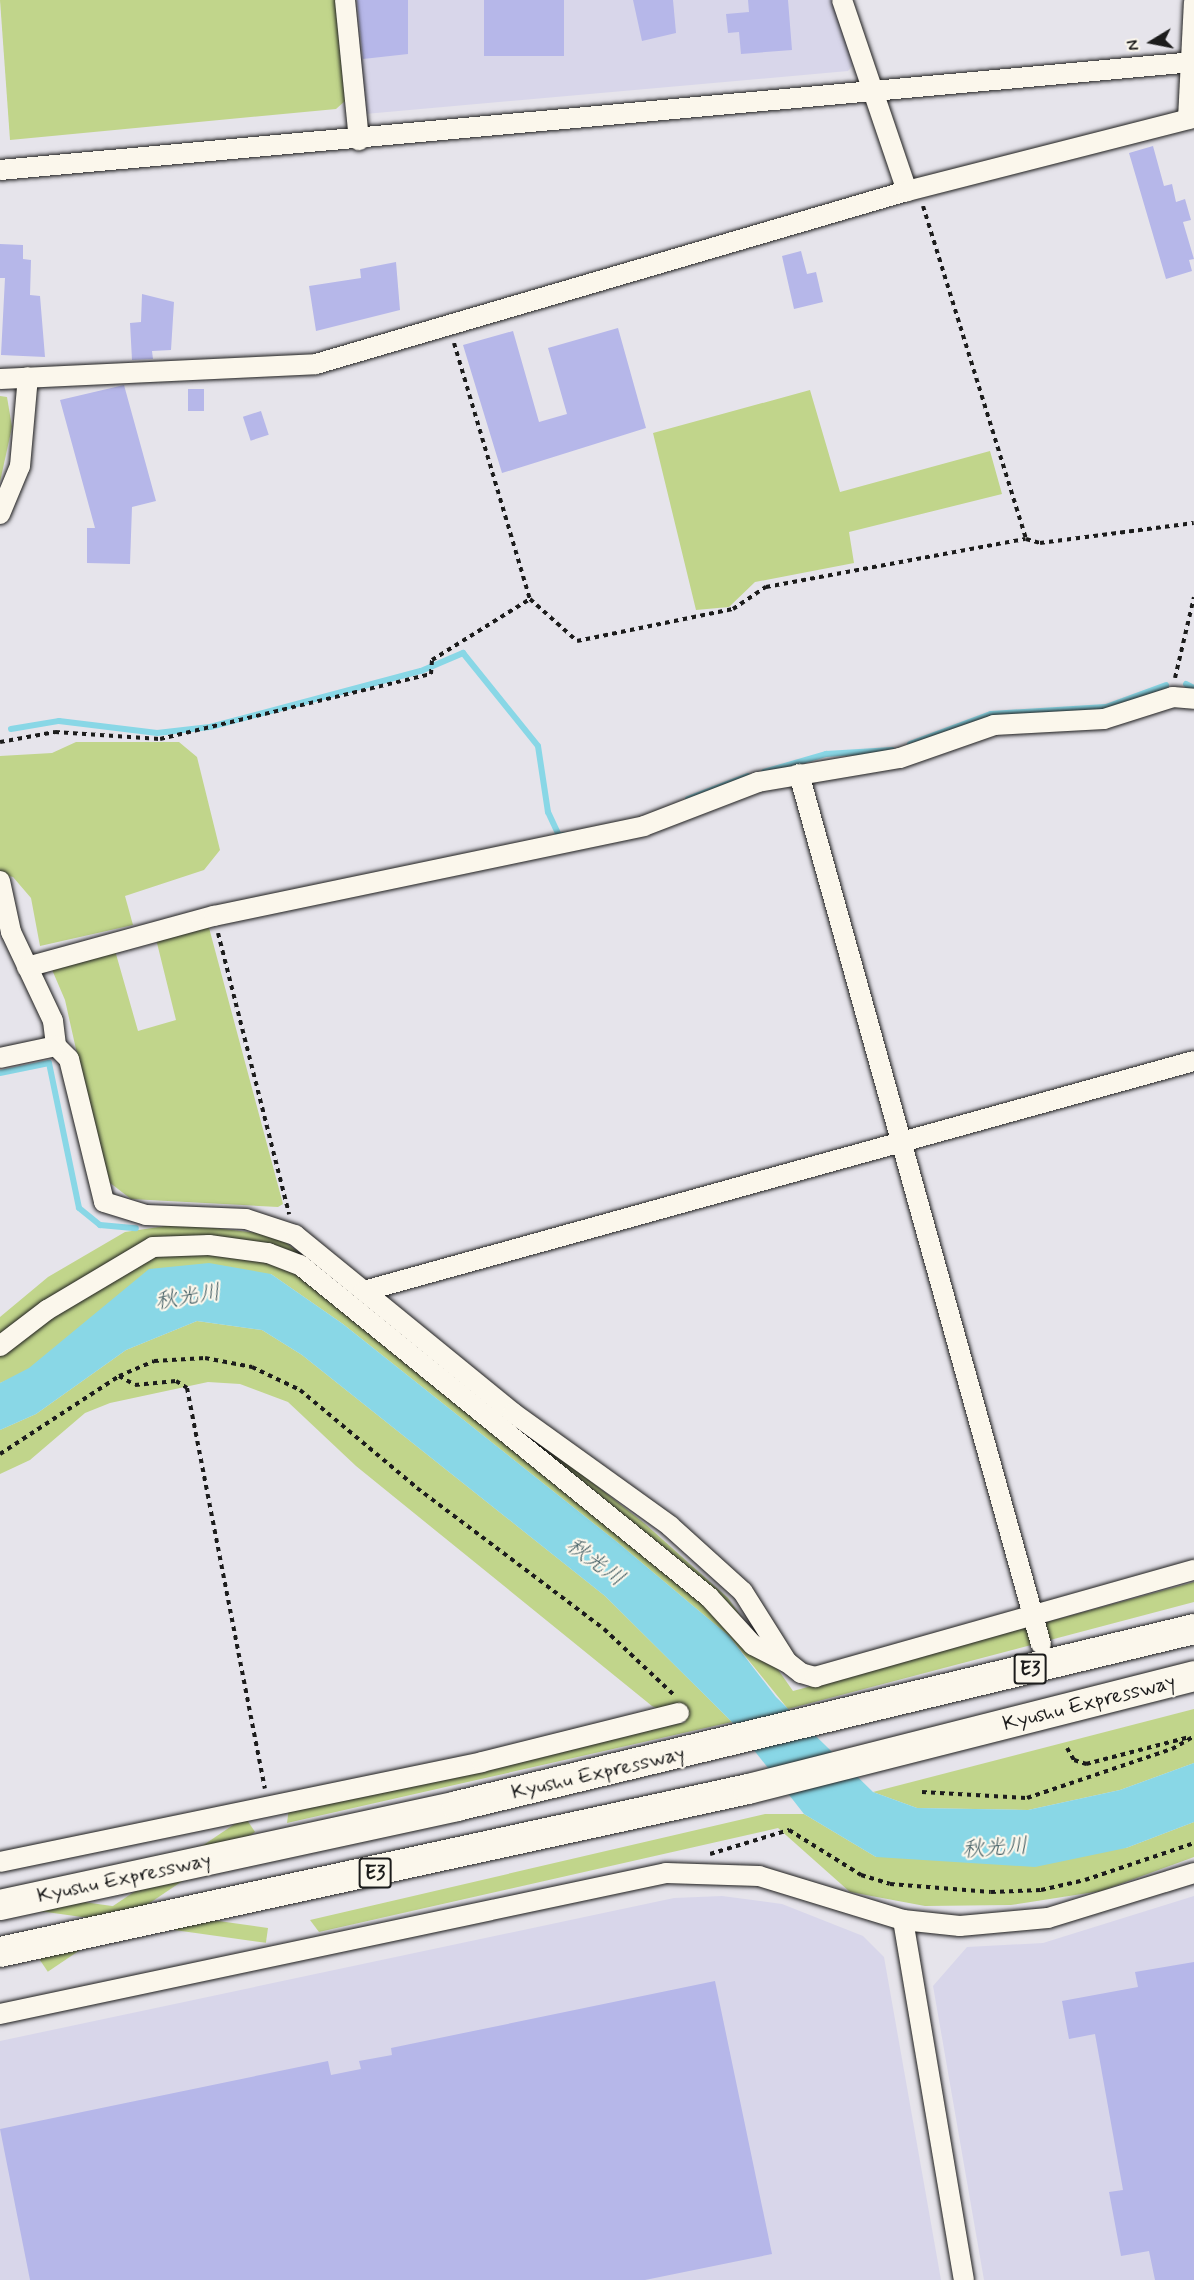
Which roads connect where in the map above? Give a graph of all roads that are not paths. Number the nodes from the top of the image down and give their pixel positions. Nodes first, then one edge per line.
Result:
1 (345, 0) edge
2 (842, 0) edge
3 (1194, 2) edge
4 (1193, 63) edge
5 (875, 93) junction
6 (1191, 119) edge
7 (358, 140) junction
8 (0, 170) edge
9 (912, 189) junction
10 (28, 377) junction
11 (0, 379) edge
12 (0, 514) edge
13 (1194, 699) edge
14 (799, 774) junction
15 (0, 881) edge
16 (27, 967) junction
17 (56, 1046) junction
18 (0, 1058) edge
19 (1194, 1061) edge
20 (902, 1142) junction
21 (364, 1291) junction
22 (0, 1346) edge
23 (1194, 1570) edge
24 (1033, 1614) junction
25 (1194, 1629) edge
26 (1041, 1644) dead end
27 (787, 1662) junction
28 (1194, 1677) edge
29 (679, 1713) road end
30 (0, 1862) edge
31 (1194, 1872) edge
32 (0, 1905) edge
33 (903, 1920) junction
34 (0, 1952) edge
35 (0, 2013) edge
36 (964, 2280) edge

1 - 7 street
2 - 5 street
3 - 4 street
4 - 5 street
4 - 6 street
5 - 7 street
5 - 9 street
6 - 9 street
7 - 8 street
9 - 10 street
10 - 11 street
10 - 12 street
13 - 14 street
14 - 16 street
14 - 20 street
15 - 16 street
16 - 17 street
17 - 18 street
17 - 21 street
19 - 20 street
20 - 21 street
20 - 24 street
21 - 27 street
22 - 27 street
23 - 24 street
24 - 26 street
24 - 27 street
25 - 32 highway, Kyushu Expressway / E3
28 - 34 highway, Kyushu Expressway / E3
29 - 30 street
31 - 33 street
33 - 35 street
33 - 36 street

